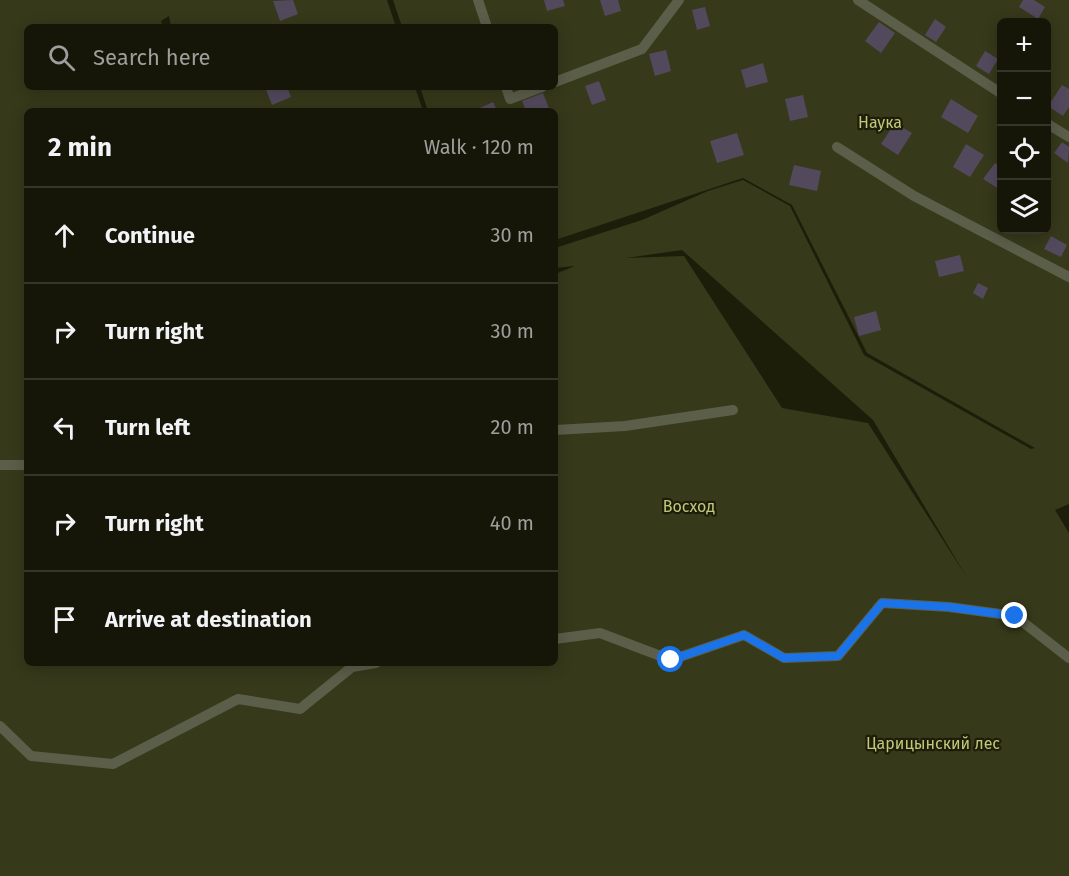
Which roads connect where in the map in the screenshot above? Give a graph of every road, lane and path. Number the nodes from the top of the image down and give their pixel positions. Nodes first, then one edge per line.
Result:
1 (478, 0) edge
2 (679, 0) edge
3 (858, 0) edge
4 (486, 24) edge
5 (558, 81) edge
6 (507, 90) edge
7 (534, 90) edge
8 (997, 91) edge
9 (1051, 126) edge
10 (1069, 137) edge
11 (837, 147) dead end
12 (1069, 278) edge
13 (733, 410) dead end
14 (558, 430) edge
15 (0, 465) edge
16 (24, 465) edge
17 (558, 639) edge
18 (1069, 658) edge
19 (358, 666) edge
20 (0, 726) edge

1 - 4 lane
2 - 5 lane
3 - 8 lane
6 - 7 lane
9 - 10 lane
11 - 12 lane
13 - 14 lane
15 - 16 lane
17 - 18 lane
19 - 20 lane

